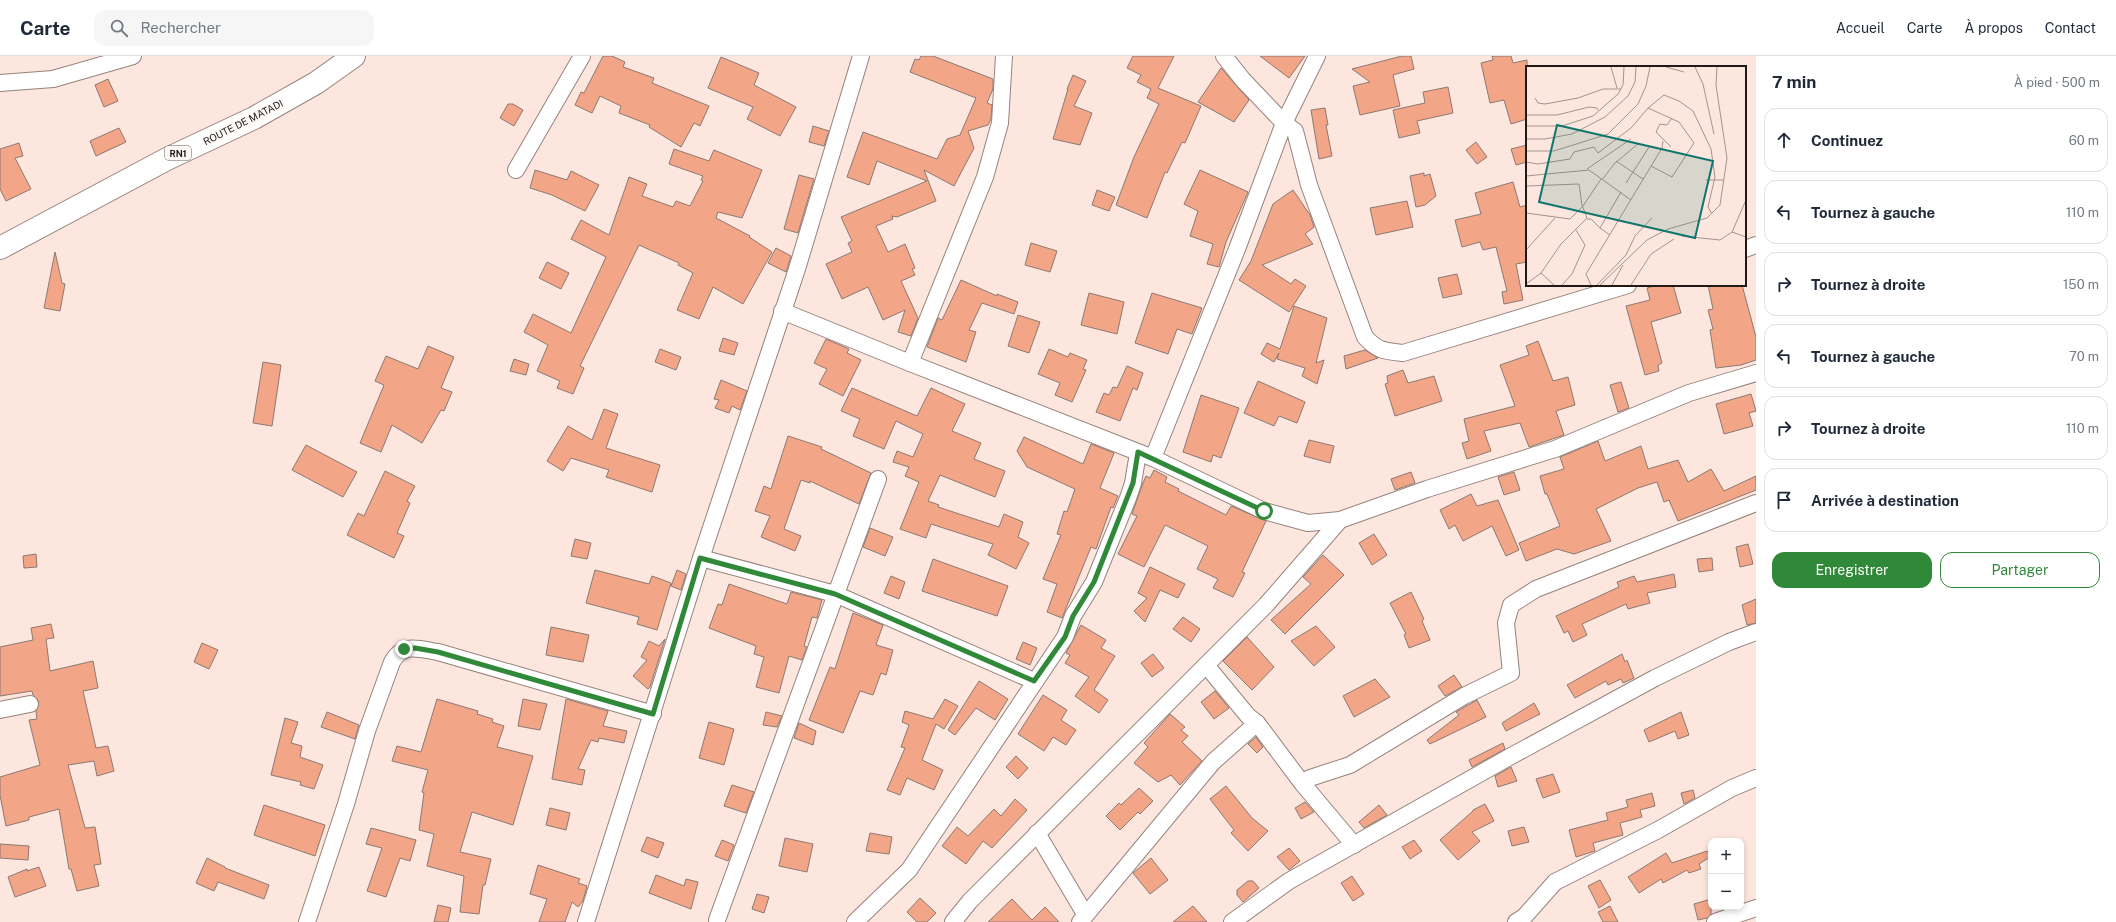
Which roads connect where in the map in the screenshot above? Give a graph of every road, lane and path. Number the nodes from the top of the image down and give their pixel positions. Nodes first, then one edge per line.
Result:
1 (133, 56) edge
2 (354, 56) edge
3 (582, 56) edge
4 (861, 56) edge
5 (1004, 56) edge
6 (1224, 56) edge
7 (1317, 56) edge
8 (0, 83) edge
9 (1284, 123) junction
10 (516, 170) dead end
11 (1756, 245) edge
12 (0, 248) edge
13 (1746, 249) edge
14 (1625, 286) edge
15 (782, 311) junction
16 (910, 363) junction
17 (1756, 373) edge
18 (1138, 452) junction
19 (1153, 458) junction
20 (878, 479) dead end
21 (1756, 503) edge
22 (1340, 520) junction
23 (700, 558) junction
24 (835, 594) junction
25 (1756, 632) edge
26 (1206, 664) junction
27 (1034, 681) junction
28 (30, 704) dead end
29 (0, 710) edge
30 (653, 714) junction
31 (1257, 723) junction
32 (1756, 778) edge
33 (1302, 783) junction
34 (1038, 833) junction
35 (1354, 845) junction
36 (1756, 908) edge
37 (1082, 918) edge
38 (716, 920) dead end
39 (307, 922) edge
40 (586, 922) edge
41 (855, 922) edge
42 (953, 922) edge
43 (1232, 922) edge
44 (1516, 922) edge
45 (1716, 922) edge

1 - 8 street
2 - 12 highway, ROUTE DE MATADI / RN1
3 - 10 street
4 - 15 street
5 - 16 street
6 - 9 street
7 - 9 street
9 - 14 street
9 - 19 street
11 - 13 street
15 - 16 street
15 - 23 street
16 - 18 street
17 - 22 street
18 - 19 street
18 - 27 street
19 - 22 street
20 - 24 street
21 - 33 street
22 - 26 street
23 - 24 street
23 - 30 street
24 - 27 street
24 - 38 street
25 - 35 street
26 - 31 street
26 - 34 street
27 - 41 street
28 - 29 street
30 - 39 street
30 - 40 street
31 - 33 street
31 - 37 street
32 - 44 street
33 - 35 street
34 - 37 street
34 - 42 street
35 - 43 street
36 - 45 street

